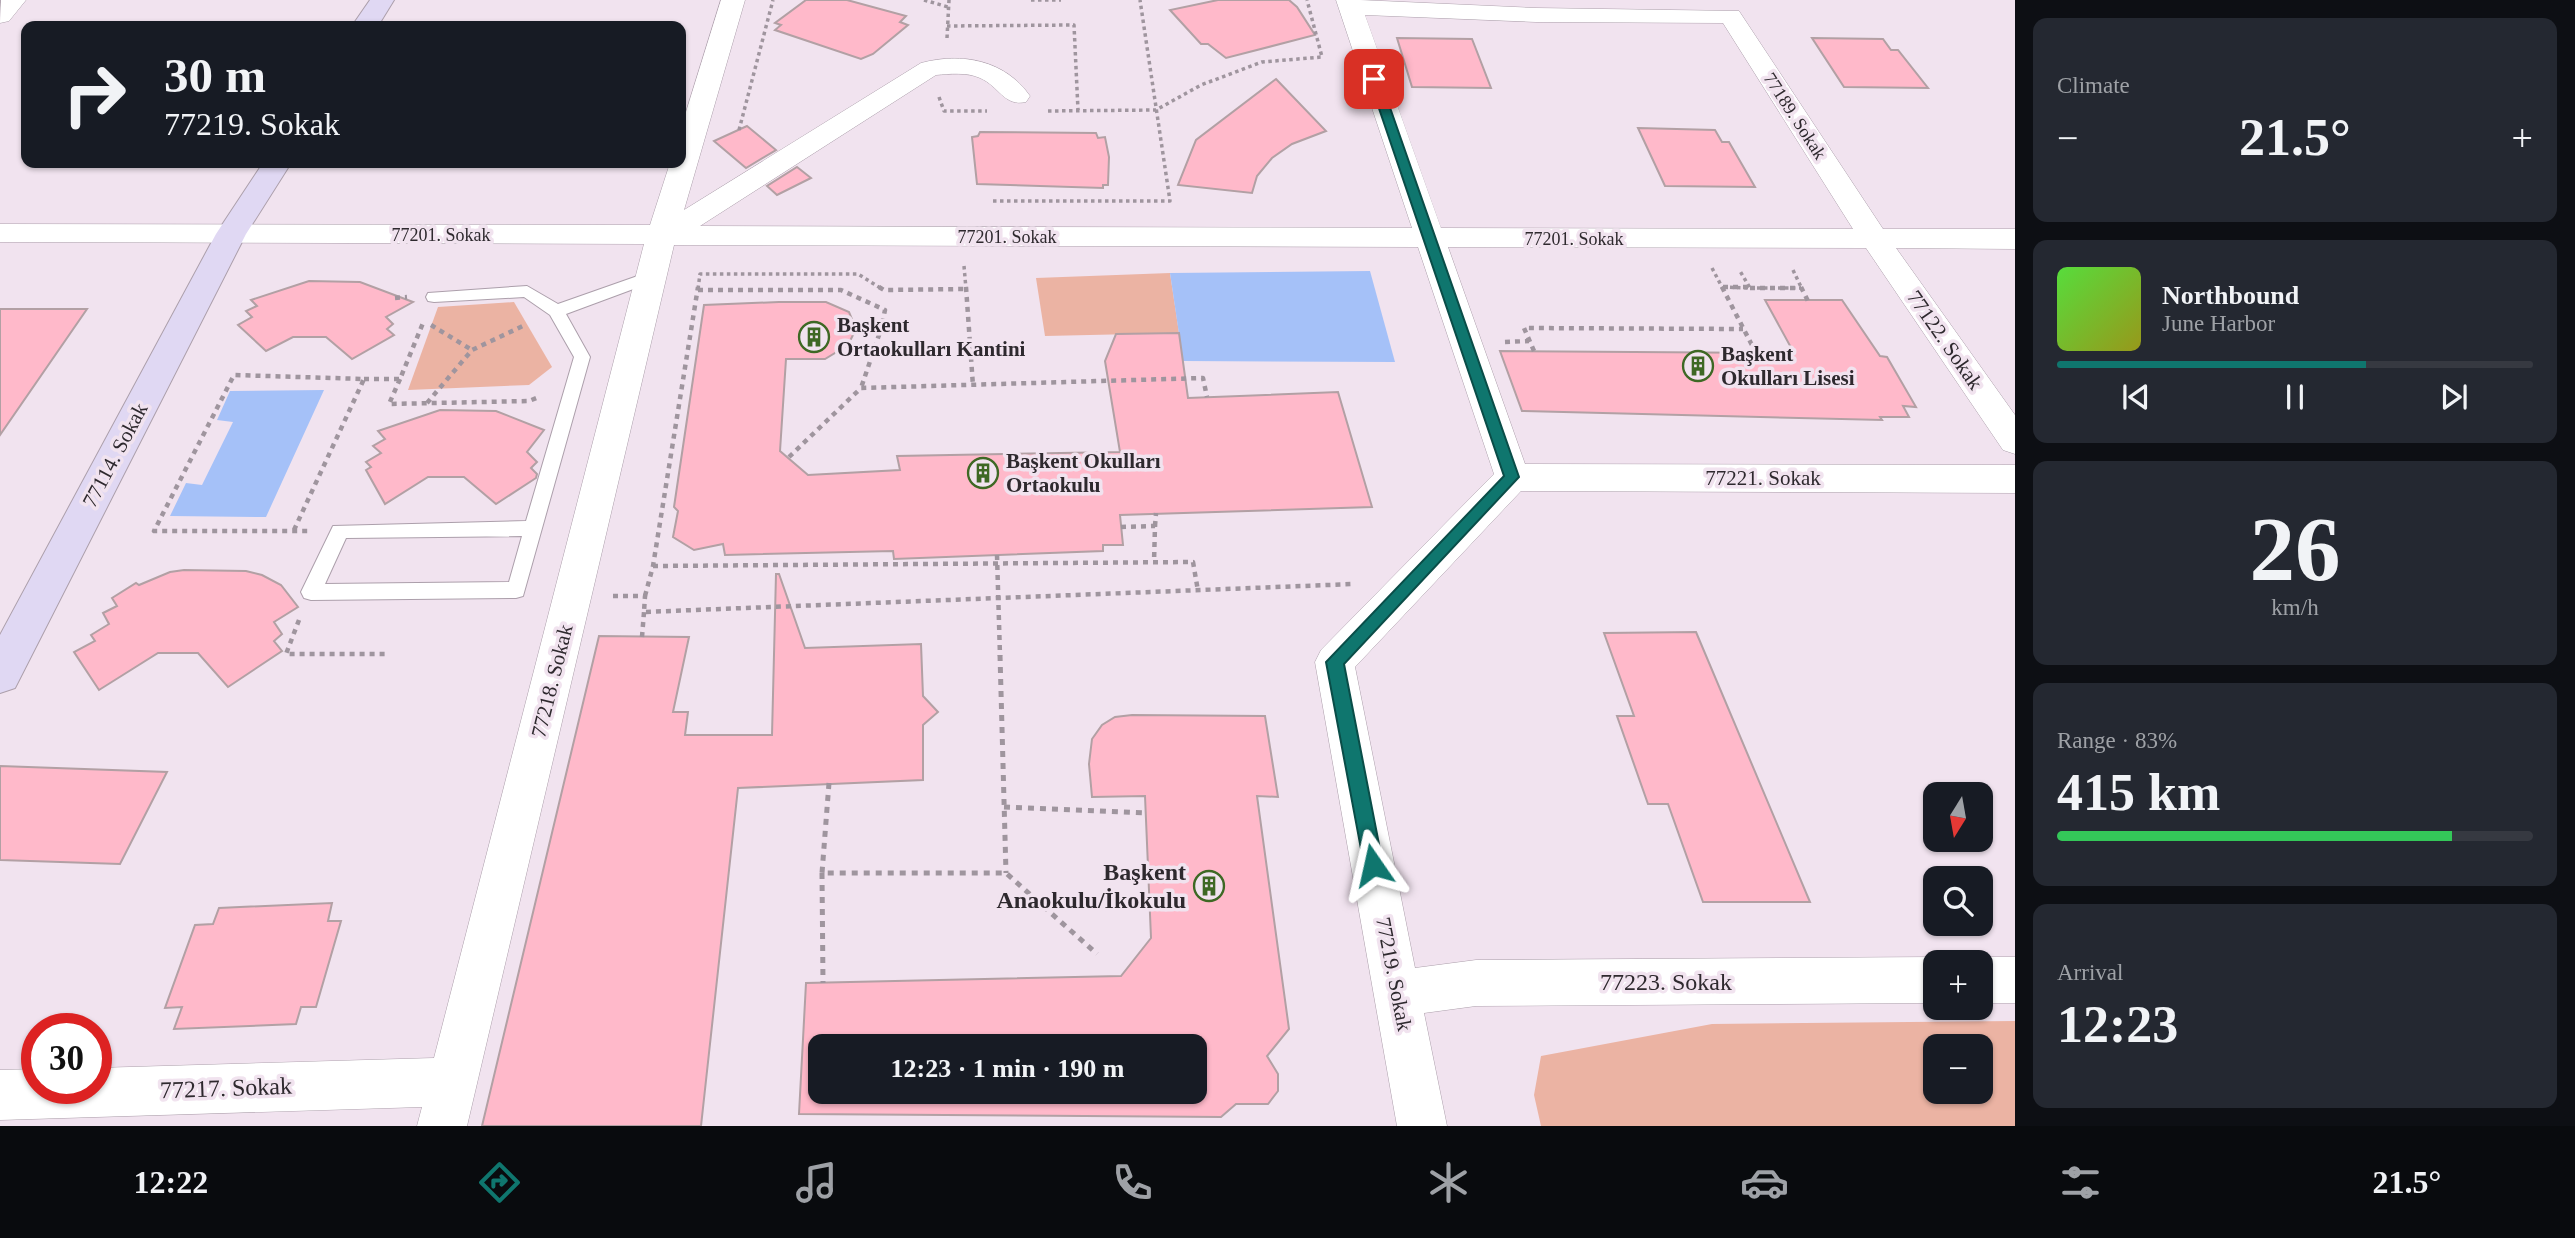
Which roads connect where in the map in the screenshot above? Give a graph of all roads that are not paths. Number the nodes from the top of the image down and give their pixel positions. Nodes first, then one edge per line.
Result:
1 (14, 0) edge
2 (382, 0) edge
3 (733, 0) edge
4 (1753, 0) edge
5 (1349, 4) edge
6 (0, 16) edge
7 (1730, 16) junction
8 (368, 21) edge
9 (1017, 96) dead end
10 (686, 158) edge
11 (274, 168) edge
12 (683, 168) edge
13 (0, 233) edge
14 (230, 234) junction
15 (663, 236) junction
16 (1428, 239) junction
17 (2015, 239) edge
18 (1875, 240) junction
19 (649, 277) junction
20 (434, 297) road end
21 (556, 311) junction
22 (2015, 441) edge
23 (1512, 477) junction
24 (2015, 479) edge
25 (533, 528) junction
26 (0, 675) edge
27 (1923, 980) edge
28 (1993, 980) edge
29 (2015, 980) edge
30 (1397, 994) junction
31 (0, 1095) edge
32 (447, 1104) edge
33 (1422, 1126) edge

1 - 6 street
2 - 8 main road
3 - 10 street, 77218. Sokak
4 - 7 street
5 - 7 street
5 - 16 street
7 - 18 street, 77189. Sokak
9 - 15 street
11 - 14 main road, 77114. Sokak
12 - 15 street, 77218. Sokak
13 - 14 street, 77201. Sokak
14 - 15 street, 77201. Sokak
14 - 26 main road, 77114. Sokak
15 - 16 street, 77201. Sokak
15 - 19 street, 77218. Sokak
16 - 18 street, 77201. Sokak
16 - 23 street
17 - 18 street, 77201. Sokak
18 - 22 street, 77122. Sokak
19 - 21 lane
19 - 32 street, 77218. Sokak
20 - 21 lane
21 - 25 lane
23 - 24 street, 77221. Sokak
23 - 30 street, 77219. Sokak
25 - 25 lane
27 - 30 street, 77223. Sokak
28 - 29 street
30 - 33 street, 77219. Sokak
31 - 32 street, 77217. Sokak

